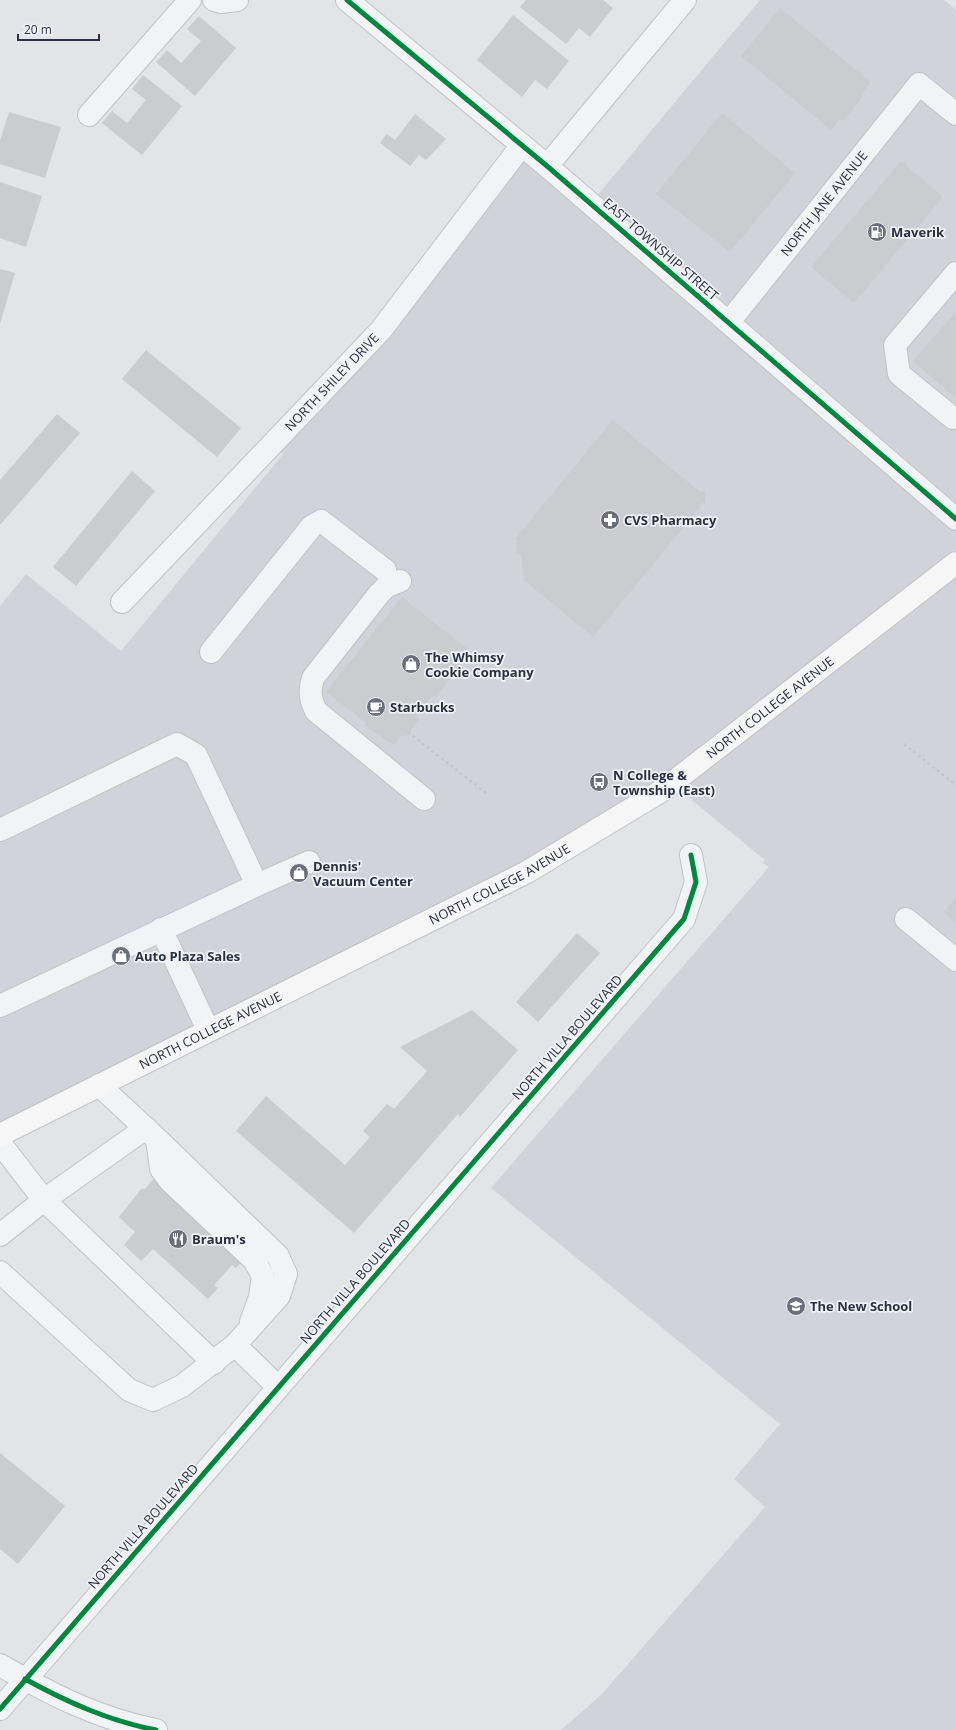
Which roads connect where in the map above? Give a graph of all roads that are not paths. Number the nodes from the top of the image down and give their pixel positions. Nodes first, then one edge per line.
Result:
1 (190, 0) edge
2 (214, 0) edge
3 (237, 0) edge
4 (347, 0) edge
5 (685, 0) edge
6 (956, 114) edge
7 (89, 115) dead end
8 (522, 145) junction
9 (547, 166) junction
10 (956, 273) edge
11 (729, 322) junction
12 (956, 417) edge
13 (956, 519) edge
14 (956, 563) edge
15 (122, 602) dead end
16 (211, 652) dead end
17 (424, 799) dead end
18 (0, 830) edge
19 (691, 855) dead end
20 (309, 862) dead end
21 (257, 885) junction
22 (906, 919) dead end
23 (161, 929) junction
24 (956, 960) edge
25 (0, 1006) edge
26 (208, 1030) junction
27 (99, 1085) junction
28 (151, 1133) junction
29 (0, 1135) edge
30 (0, 1143) edge
31 (44, 1200) junction
32 (0, 1235) edge
33 (0, 1272) edge
34 (242, 1338) junction
35 (214, 1363) junction
36 (278, 1387) junction
37 (0, 1665) edge
38 (25, 1679) junction
39 (0, 1709) edge
40 (156, 1730) edge

1 - 7 street
2 - 3 street
4 - 8 street, EAST TOWNSHIP STREET
5 - 9 street
6 - 11 street, NORTH JANE AVENUE
8 - 9 street, EAST TOWNSHIP STREET
8 - 15 street, NORTH SHILEY DRIVE
9 - 11 street, EAST TOWNSHIP STREET
10 - 12 street
11 - 13 street, EAST TOWNSHIP STREET
14 - 26 main road, NORTH COLLEGE AVENUE
16 - 17 street
18 - 21 street
19 - 36 street, NORTH VILLA BOULEVARD
20 - 21 street
21 - 23 street
22 - 24 street
23 - 25 street
23 - 26 street
26 - 27 main road, NORTH COLLEGE AVENUE
27 - 28 street
27 - 29 main road, NORTH COLLEGE AVENUE
28 - 31 street
28 - 34 street
30 - 31 street
31 - 32 street
31 - 35 street
33 - 35 street
34 - 35 street
34 - 36 street
36 - 38 street, NORTH VILLA BOULEVARD
37 - 38 street
38 - 39 street, NORTH VILLA BOULEVARD
38 - 40 street

